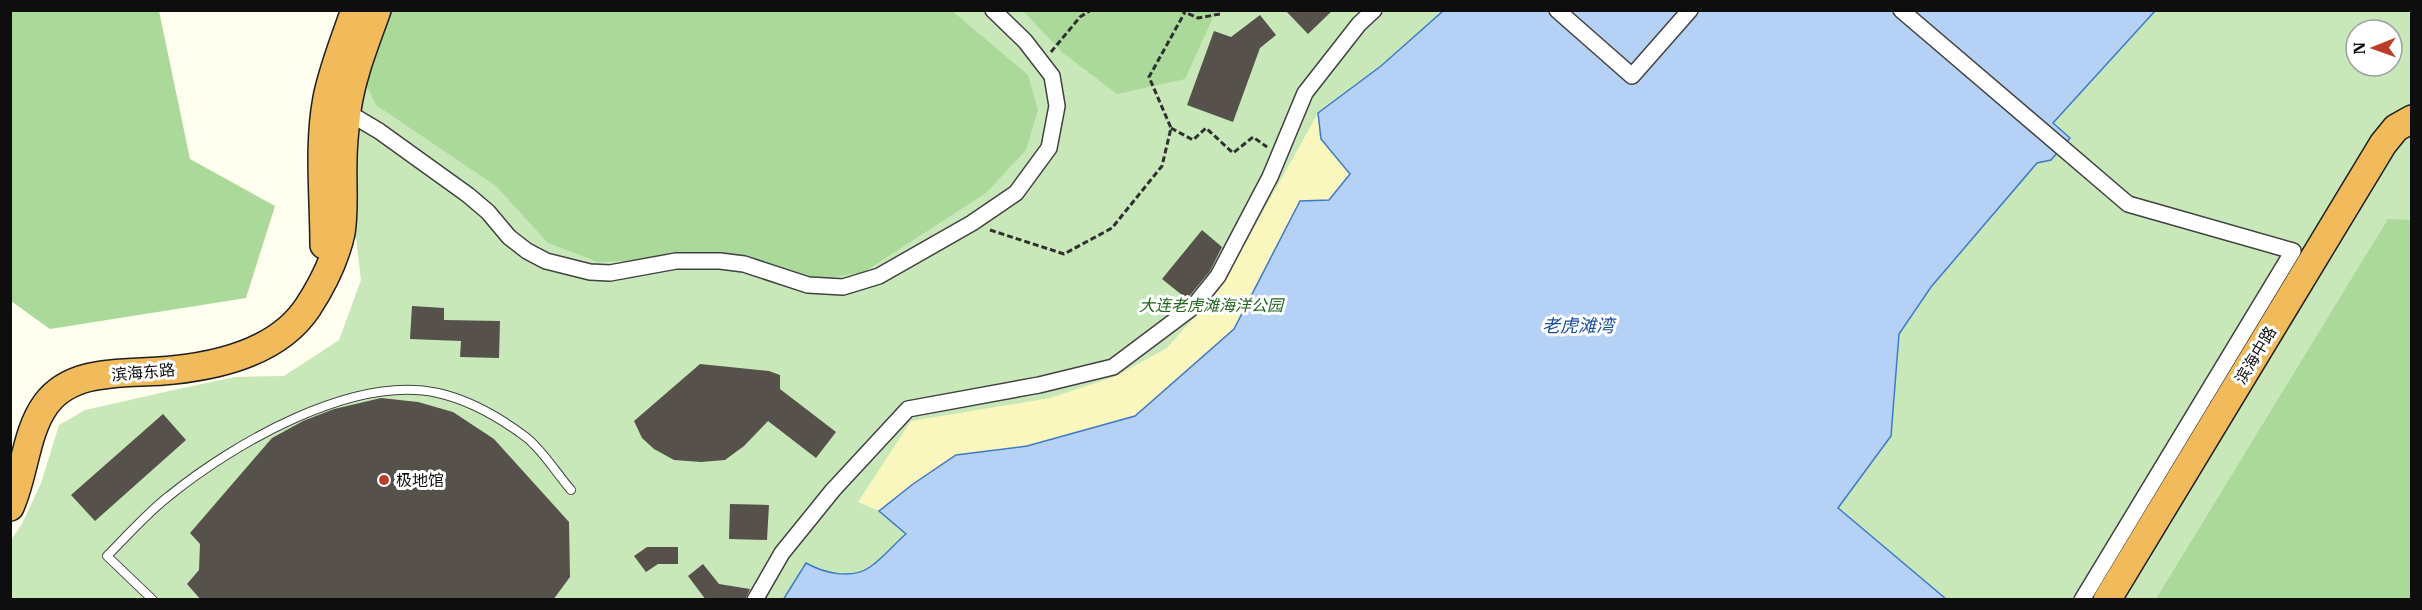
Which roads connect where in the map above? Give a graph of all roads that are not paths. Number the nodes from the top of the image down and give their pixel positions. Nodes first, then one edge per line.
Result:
1 (355, 10) edge
2 (377, 10) edge
3 (993, 10) edge
4 (1374, 10) edge
5 (1557, 10) edge
6 (1690, 10) edge
7 (1901, 10) edge
8 (337, 106) junction
9 (2412, 119) edge
10 (571, 490) dead end
11 (10, 507) edge
12 (153, 600) edge
13 (755, 600) edge
14 (2082, 600) edge
15 (2107, 600) edge

1 - 8 highway, 滨海东路
2 - 8 highway, 滨海东路
3 - 8 street
4 - 13 street
5 - 6 street
7 - 14 street
8 - 11 highway, 滨海东路
9 - 15 highway, 滨海中路
10 - 12 lane

